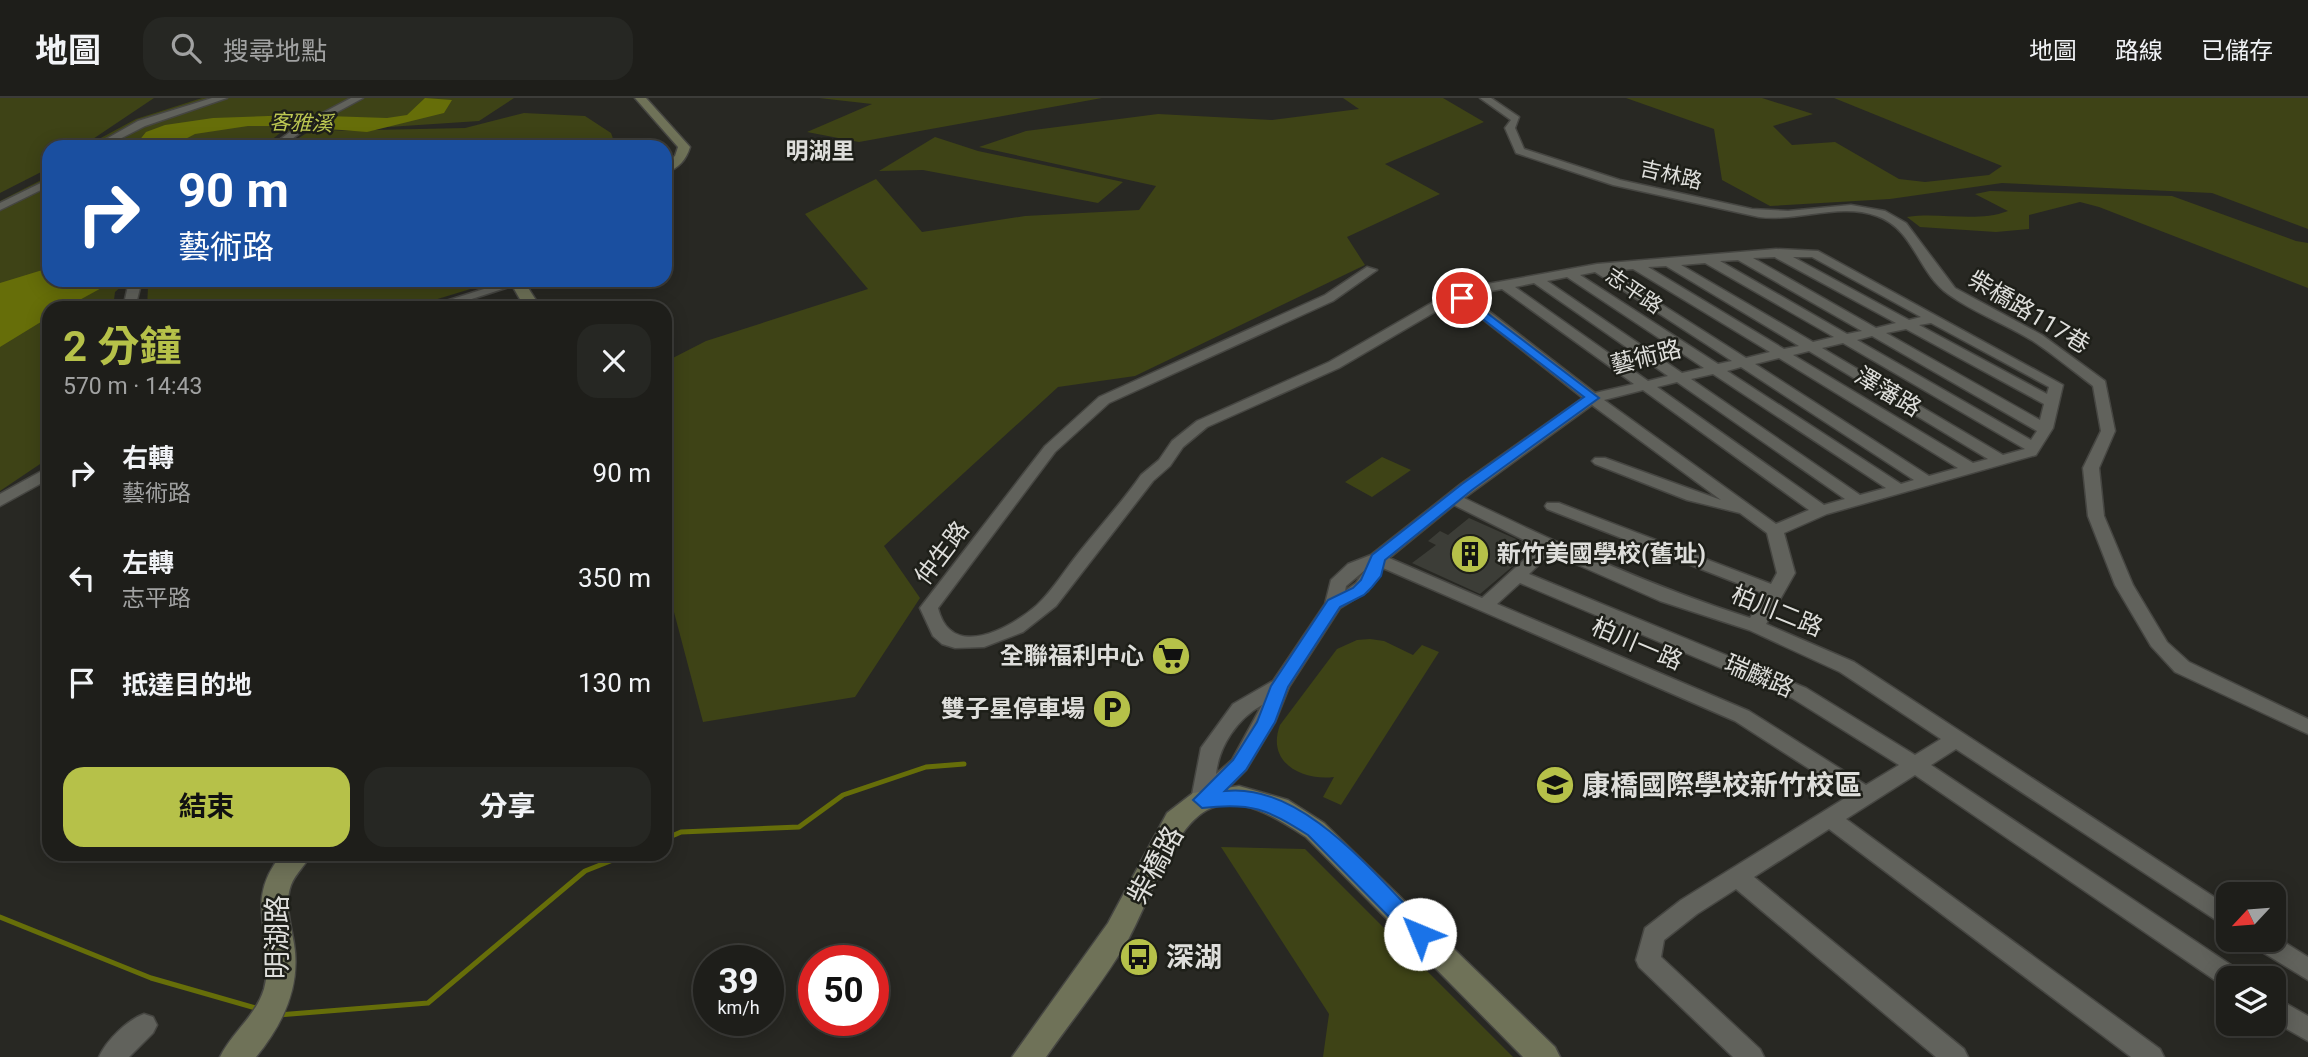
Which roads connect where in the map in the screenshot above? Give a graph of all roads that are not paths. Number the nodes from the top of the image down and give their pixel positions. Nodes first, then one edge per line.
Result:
1 (222, 98) edge
2 (358, 98) edge
3 (640, 98) edge
4 (1485, 98) edge
5 (109, 140) edge
6 (285, 140) edge
7 (672, 164) edge
8 (42, 186) edge
9 (0, 207) edge
10 (1891, 218) joint
11 (1776, 253) junction
12 (1740, 256) junction
13 (1707, 258) junction
14 (1667, 261) junction
15 (1634, 264) junction
16 (1597, 268) junction
17 (1371, 270) dead end
18 (1567, 272) junction
19 (1535, 278) junction
20 (1503, 284) junction
21 (498, 287) edge
22 (1458, 293) junction
23 (453, 301) edge
24 (1934, 318) junction
25 (1907, 324) junction
26 (1874, 332) junction
27 (1845, 338) junction
28 (1810, 346) junction
29 (1781, 353) junction
30 (1744, 362) junction
31 (1713, 368) junction
32 (1679, 376) junction
33 (1644, 384) junction
34 (1592, 398) junction
35 (2051, 402) junction
36 (2045, 429) junction
37 (2035, 448) junction
38 (1600, 461) dead end
39 (2003, 462) junction
40 (1973, 470) junction
41 (42, 476) edge
42 (1927, 481) junction
43 (1897, 488) junction
44 (1454, 499) junction
45 (1857, 500) junction
46 (0, 501) edge
47 (1553, 506) dead end
48 (1745, 509) junction
49 (1821, 511) junction
50 (1775, 531) junction
51 (1549, 545) junction
52 (1377, 559) junction
53 (1517, 575) junction
54 (1776, 592) junction
55 (1484, 606) junction
56 (1755, 626) junction
57 (1280, 686) junction
58 (2308, 727) edge
59 (1954, 740) junction
60 (1914, 764) junction
61 (1867, 796) junction
62 (1202, 800) junction
63 (1831, 819) junction
64 (293, 861) edge
65 (1738, 877) junction
66 (2216, 910) edge
67 (2280, 952) edge
68 (2216, 968) edge
69 (2308, 970) edge
70 (2286, 1016) edge
71 (144, 1025) dead end
72 (2308, 1030) edge
73 (112, 1057) edge
74 (236, 1057) edge
75 (1028, 1057) edge
76 (1544, 1057) edge
77 (1751, 1057) edge
78 (1955, 1057) edge
79 (2151, 1057) edge

1 - 5 street
2 - 6 street
3 - 7 street
4 - 10 street, 吉林路
8 - 9 street
10 - 58 street, 柴橋路117巷
11 - 12 street, 志平路
11 - 24 street, 志平路
11 - 25 street
12 - 13 street, 志平路
12 - 26 street
13 - 14 street, 志平路
13 - 27 street
14 - 15 street, 志平路
14 - 28 street
15 - 16 street, 志平路
15 - 29 street, 志平路
16 - 18 street, 志平路
16 - 30 street
17 - 22 street, 仲生路
18 - 19 street, 志平路
18 - 31 street, 志平路
19 - 20 street, 志平路
19 - 32 street
20 - 22 street, 志平路
20 - 33 street
21 - 23 street
22 - 34 street
24 - 25 street, 藝術路
24 - 35 street
25 - 26 street, 藝術路
25 - 35 street
26 - 27 street, 藝術路
26 - 36 street
27 - 28 street, 藝術路
27 - 37 street, 澤藩路
28 - 29 street, 藝術路
28 - 39 street
29 - 30 street, 藝術路
29 - 40 street, 澤藩路
30 - 31 street, 藝術路
30 - 42 street
31 - 32 street, 藝術路
31 - 43 street
32 - 33 street, 藝術路
32 - 45 street
33 - 34 street, 藝術路
33 - 49 street
34 - 44 street, 藝術路
34 - 48 street
35 - 36 street
36 - 37 street
37 - 39 street
38 - 48 street
39 - 40 street
40 - 42 street
41 - 46 street
42 - 43 street
43 - 45 street
44 - 51 street, 柏川二路
44 - 52 street, 藝術路
45 - 49 street
47 - 54 street
48 - 50 street
49 - 50 street
50 - 54 street
51 - 53 street
51 - 56 street, 柏川二路
52 - 55 street, 柏川一路
52 - 57 street, 藝術路
53 - 55 street
53 - 60 street, 瑞麟路
54 - 56 street
55 - 61 street, 柏川一路
56 - 59 street, 柏川二路
57 - 62 street, 藝術路
57 - 62 street, 藝術路
59 - 60 street
59 - 66 street
60 - 61 street
60 - 68 street, 瑞麟路
61 - 63 street
62 - 75 street, 柴橋路
62 - 76 street
63 - 65 street
63 - 79 street
64 - 74 street, 明湖路
65 - 77 street
65 - 78 street
67 - 69 street
70 - 72 street
71 - 73 street

